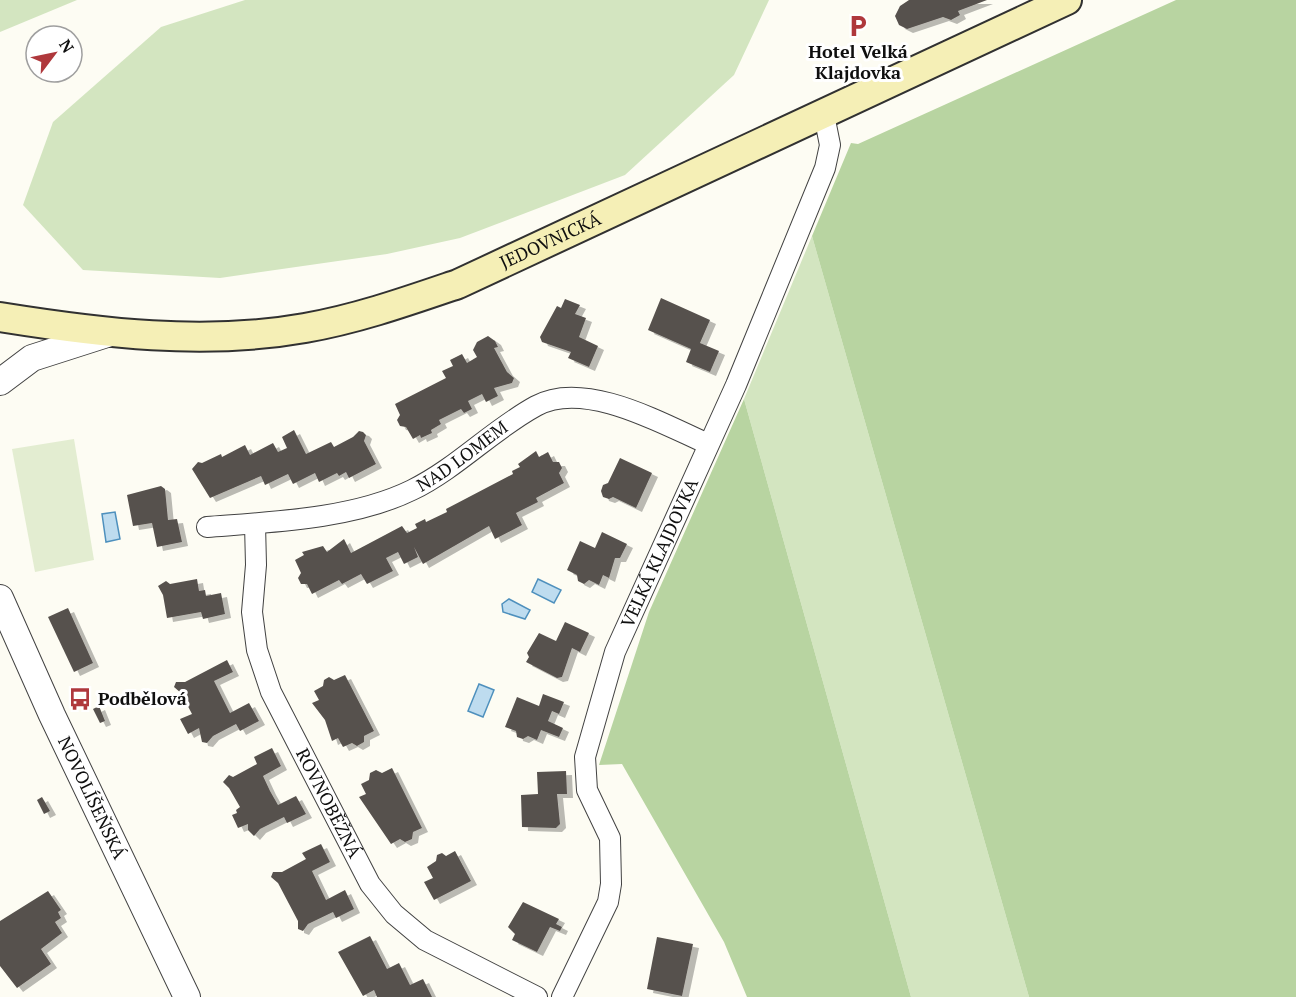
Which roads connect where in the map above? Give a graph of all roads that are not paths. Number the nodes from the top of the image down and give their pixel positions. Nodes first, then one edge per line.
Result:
1 (1067, 0) edge
2 (824, 115) junction
3 (0, 316) edge
4 (110, 333) junction
5 (0, 382) edge
6 (708, 444) junction
7 (255, 524) junction
8 (207, 527) dead end
9 (0, 598) edge
10 (180, 994) edge
11 (537, 997) edge
12 (562, 997) edge

1 - 2 main road, JEDOVNICKÁ
2 - 4 main road, JEDOVNICKÁ
2 - 6 street, VELKÁ KLAJDOVKA
3 - 4 main road, JEDOVNICKÁ
4 - 5 street
6 - 7 street, NAD LOMEM
6 - 12 street, VELKÁ KLAJDOVKA
7 - 8 street, NAD LOMEM
7 - 11 street, ROVNOBĚŽNÁ
9 - 10 street, NOVOLÍŠEŇSKÁ

